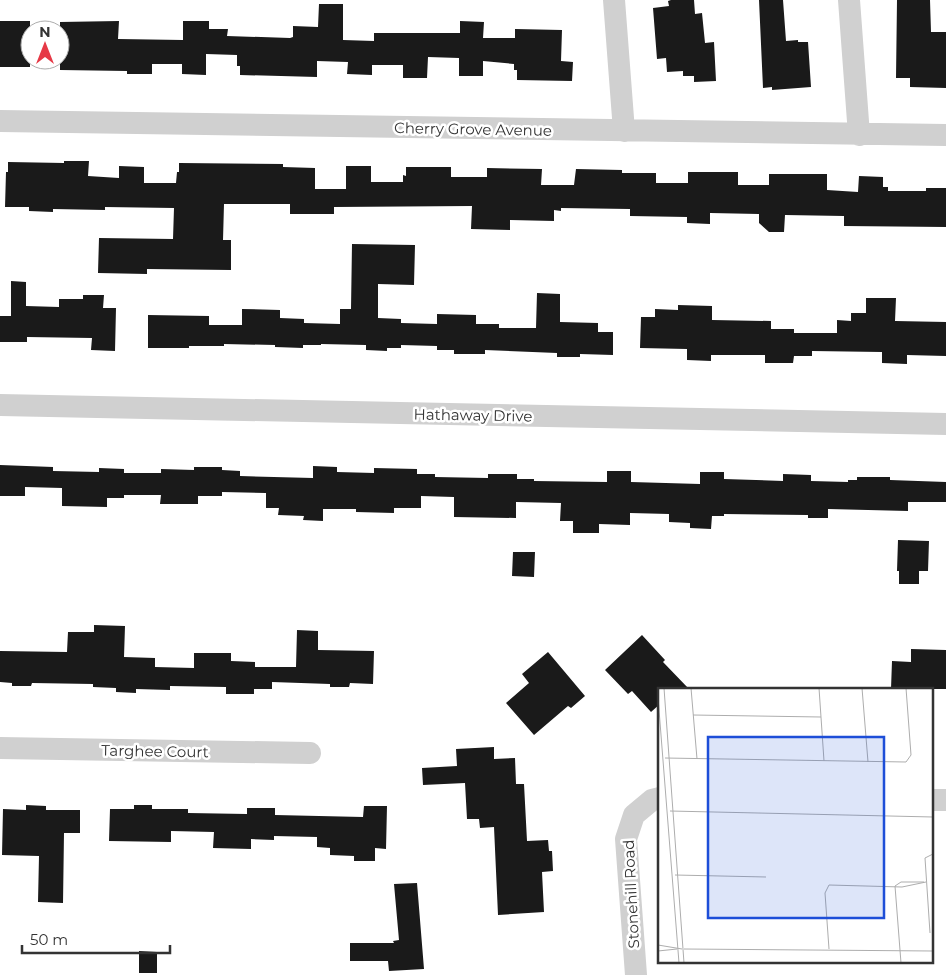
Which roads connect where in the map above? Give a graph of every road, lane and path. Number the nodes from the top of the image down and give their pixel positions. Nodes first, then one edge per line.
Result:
1 (614, 0) edge
2 (849, 0) edge
3 (0, 121) edge
4 (624, 131) junction
5 (859, 135) junction
6 (946, 135) edge
7 (0, 405) edge
8 (946, 424) edge
9 (0, 748) edge
10 (310, 753) dead end
11 (658, 798) edge
12 (636, 975) edge

1 - 4 street
2 - 5 street
3 - 4 street, Cherry Grove Avenue
4 - 5 street, Cherry Grove Avenue
5 - 6 street, Cherry Grove Avenue
7 - 8 street, Hathaway Drive
9 - 10 street, Targhee Court
11 - 12 street, Stonehill Road

